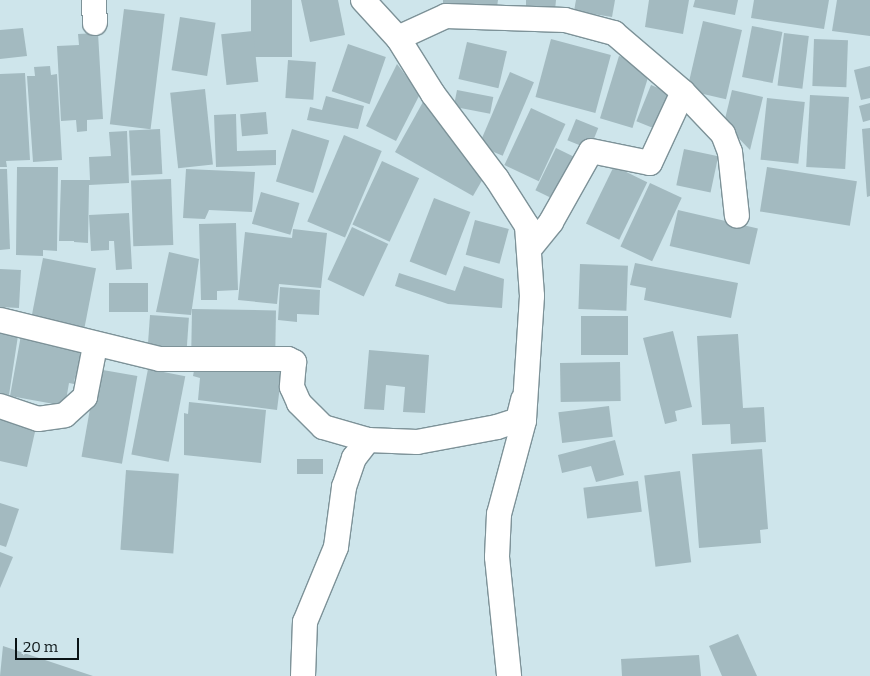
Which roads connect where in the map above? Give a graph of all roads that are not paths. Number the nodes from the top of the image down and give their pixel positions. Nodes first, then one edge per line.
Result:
1 (363, 0) edge
2 (398, 38) junction
3 (683, 92) junction
4 (738, 216) dead end
5 (532, 247) junction
6 (0, 320) edge
7 (95, 346) junction
8 (527, 386) junction
9 (0, 406) edge
10 (368, 440) junction
11 (303, 676) edge
12 (509, 676) edge

1 - 2 street
2 - 3 street
2 - 5 street
3 - 4 street
3 - 5 street
5 - 8 street
6 - 7 street
7 - 9 street
7 - 10 street
8 - 10 street
8 - 12 street
10 - 11 street

